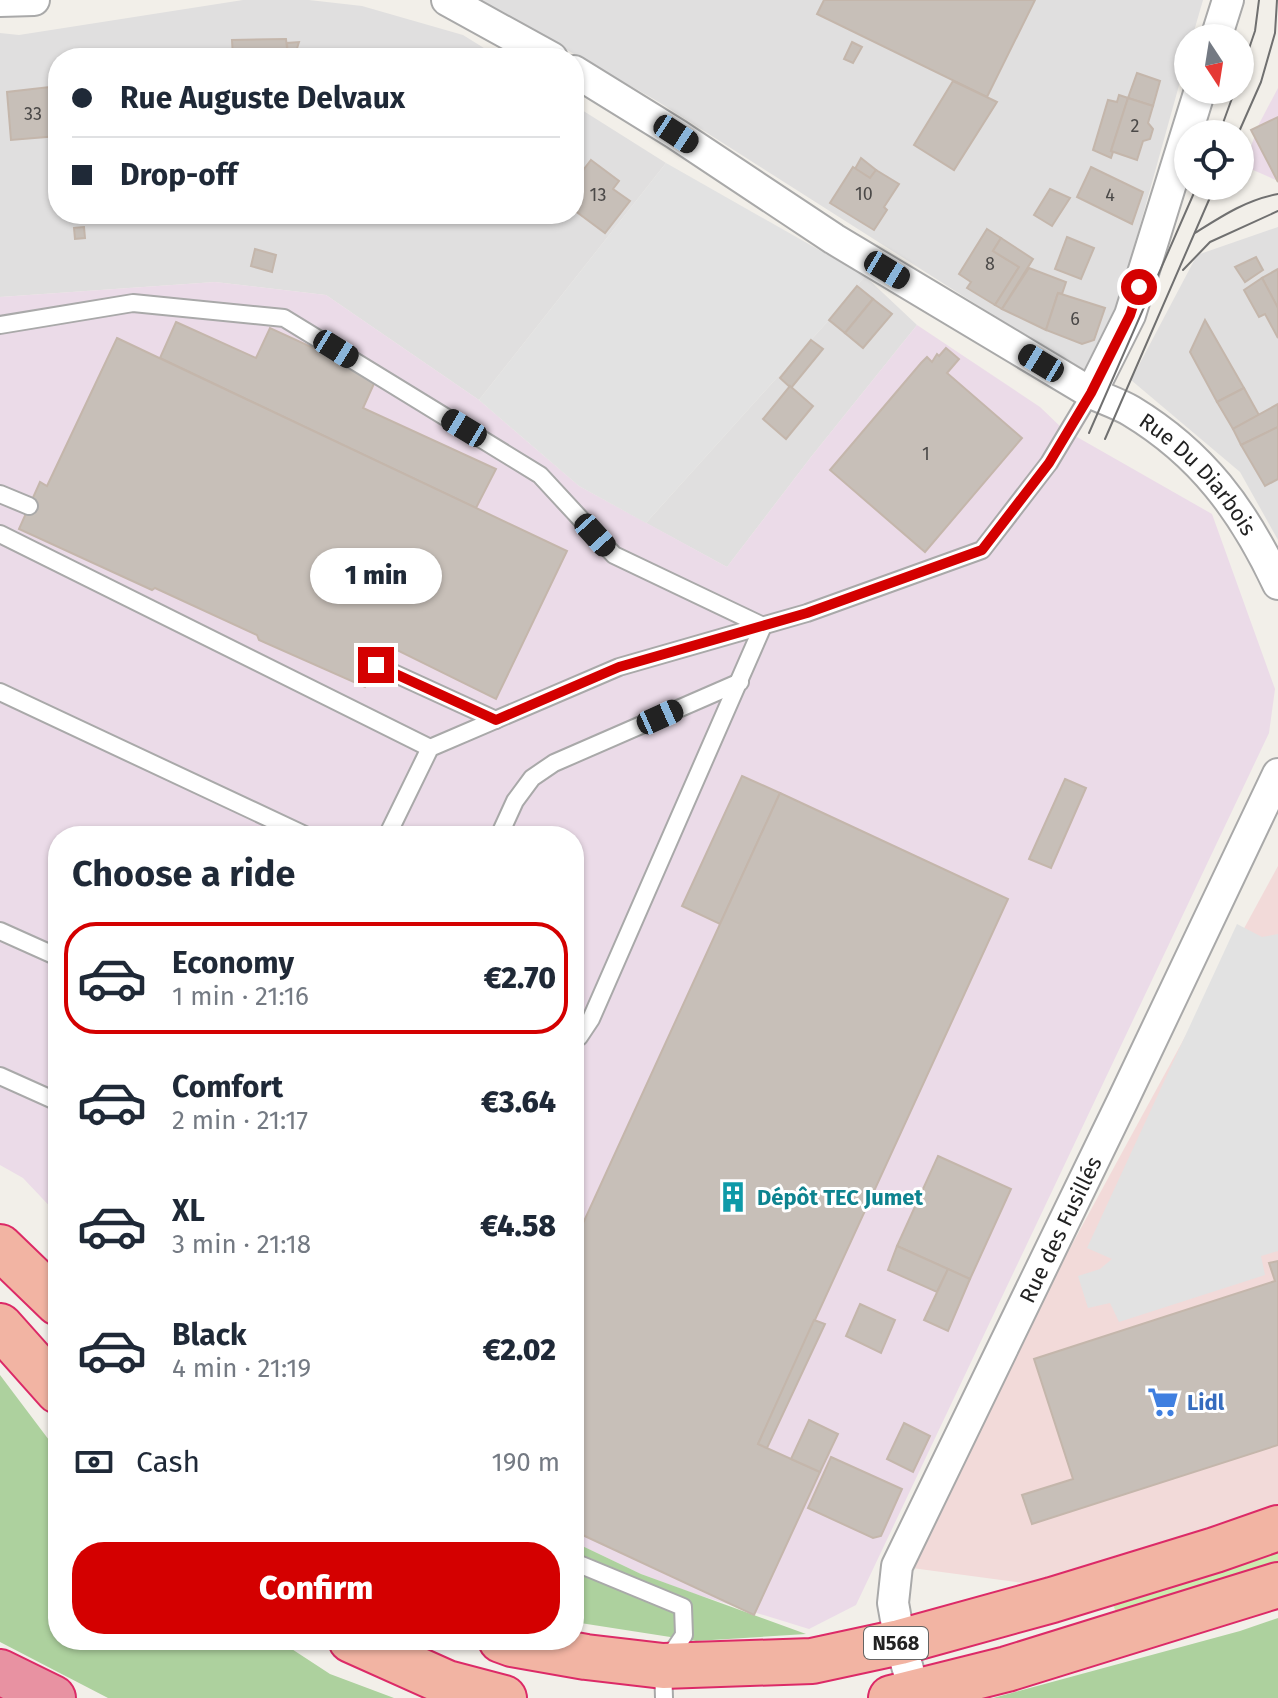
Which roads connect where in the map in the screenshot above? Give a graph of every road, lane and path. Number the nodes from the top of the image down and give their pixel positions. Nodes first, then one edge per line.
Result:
1 (34, 0) edge
2 (447, 0) edge
3 (1228, 0) edge
4 (0, 1) edge
5 (1220, 24) edge
6 (534, 48) edge
7 (584, 77) edge
8 (1196, 104) edge
9 (0, 325) edge
10 (1091, 393) junction
11 (0, 494) edge
12 (29, 506) dead end
13 (0, 534) edge
14 (1278, 584) edge
15 (763, 626) junction
16 (376, 665) dead end
17 (740, 682) junction
18 (0, 692) edge
19 (496, 720) junction
20 (430, 748) junction
21 (1278, 774) edge
22 (286, 826) edge
23 (392, 826) edge
24 (504, 826) edge
25 (0, 931) edge
26 (48, 953) edge
27 (584, 1030) edge
28 (0, 1076) edge
29 (48, 1098) edge
30 (0, 1247) edge
31 (48, 1293) edge
32 (0, 1326) edge
33 (48, 1380) edge
34 (1278, 1528) edge
35 (584, 1566) edge
36 (1278, 1585) edge
37 (900, 1642) junction
38 (373, 1650) edge
39 (546, 1650) edge
40 (0, 1672) edge
41 (663, 1682) edge
42 (903, 1696) edge
43 (53, 1698) edge
44 (504, 1698) edge

1 - 4 street
2 - 6 street
3 - 5 street
7 - 10 street, Rue Du Diarbois
8 - 10 street
9 - 15 lane
10 - 14 street, Rue Du Diarbois
10 - 15 lane
11 - 12 lane
13 - 20 lane
15 - 17 lane
15 - 19 lane
16 - 19 lane
17 - 24 lane
17 - 27 lane
18 - 22 lane
19 - 20 lane
20 - 23 lane
21 - 37 street, Rue des Fusillés
25 - 26 lane
28 - 29 lane
30 - 31 highway
32 - 33 highway
34 - 37 highway, N568
35 - 41 lane
36 - 42 highway, N568
37 - 41 highway, N568
37 - 42 street, Rue des Fusillés
38 - 44 highway
39 - 41 highway, N568
40 - 43 highway

